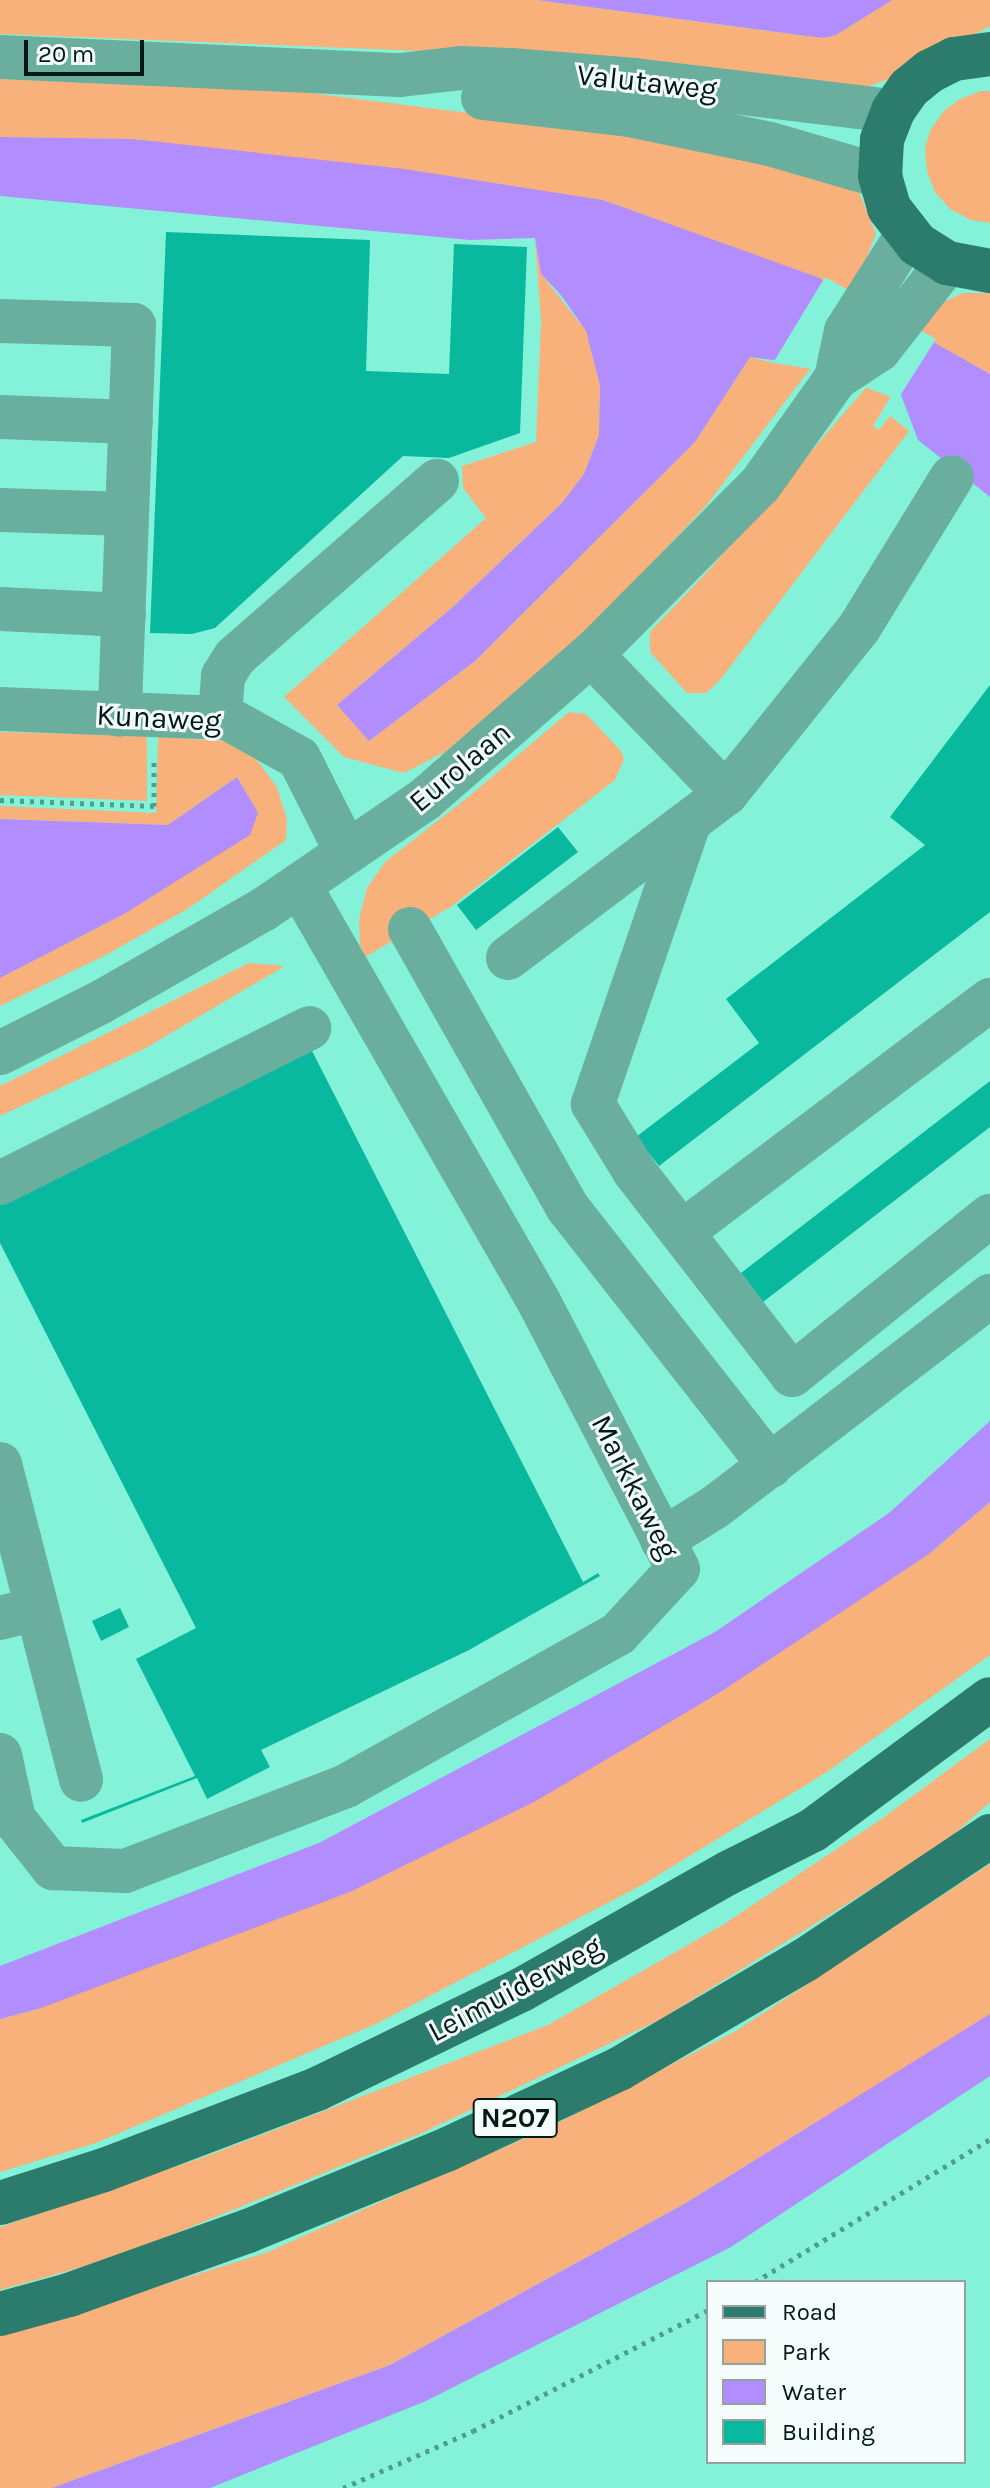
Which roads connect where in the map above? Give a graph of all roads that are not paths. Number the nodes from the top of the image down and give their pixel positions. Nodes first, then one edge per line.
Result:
1 (990, 54) edge
2 (0, 57) edge
3 (400, 75) junction
4 (893, 111) junction
5 (880, 176) junction
6 (907, 235) junction
7 (947, 263) junction
8 (990, 271) edge
9 (892, 298) junction
10 (0, 321) edge
11 (0, 417) edge
12 (131, 422) junction
13 (952, 477) dead end
14 (437, 481) dead end
15 (0, 510) edge
16 (127, 514) junction
17 (0, 609) edge
18 (124, 615) junction
19 (591, 654) junction
20 (0, 709) edge
21 (137, 716) junction
22 (220, 717) junction
23 (726, 794) junction
24 (688, 826) junction
25 (347, 853) junction
26 (299, 885) junction
27 (410, 929) dead end
28 (508, 958) dead end
29 (990, 1000) edge
30 (309, 1028) dead end
31 (0, 1053) edge
32 (0, 1183) edge
33 (990, 1216) edge
34 (682, 1232) junction
35 (990, 1296) edge
36 (0, 1464) edge
37 (770, 1466) junction
38 (662, 1540) junction
39 (18, 1613) edge
40 (990, 1699) edge
41 (0, 1755) edge
42 (81, 1780) dead end
43 (990, 1836) edge
44 (0, 2203) edge
45 (0, 2314) edge

1 - 4 main road
2 - 3 street, Valutaweg
3 - 4 street, Valutaweg
3 - 5 street, Valutaweg
4 - 5 main road
5 - 6 main road
6 - 7 main road
6 - 9 street, Eurolaan
7 - 8 main road
7 - 9 street, Eurolaan
9 - 19 street, Eurolaan
10 - 12 street
11 - 12 street
12 - 16 street
13 - 23 street
14 - 22 street
15 - 16 street
16 - 18 street
17 - 18 street
18 - 21 street
19 - 23 street
19 - 25 street, Eurolaan
20 - 21 street, Kunaweg
21 - 22 street, Kunaweg
22 - 25 street, Kunaweg
23 - 24 street
24 - 28 street
24 - 34 street
25 - 26 street, Eurolaan
26 - 31 street, Eurolaan
26 - 38 street, Markkaweg
27 - 37 street
29 - 34 street
30 - 32 street
33 - 34 street
35 - 37 street
36 - 39 street
37 - 38 street
38 - 41 street, Markkaweg
39 - 42 street
40 - 44 main road, Leimuiderweg
43 - 45 main road, N207

